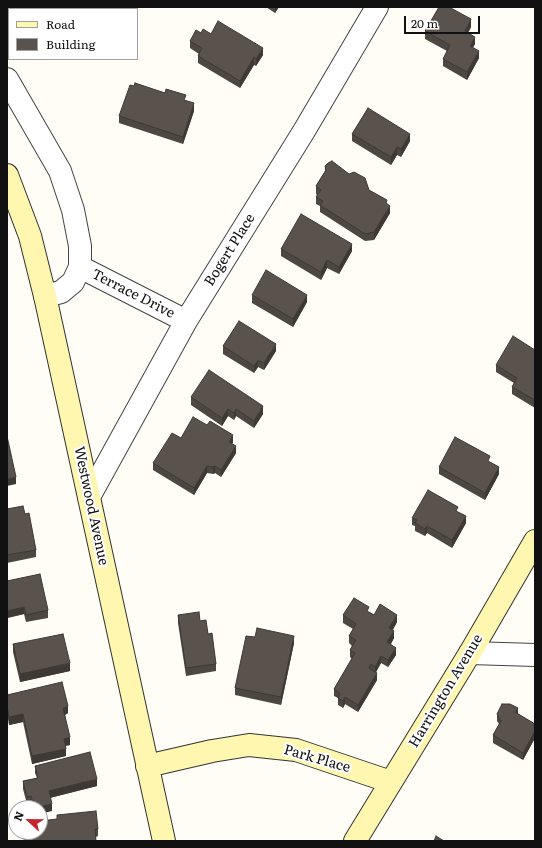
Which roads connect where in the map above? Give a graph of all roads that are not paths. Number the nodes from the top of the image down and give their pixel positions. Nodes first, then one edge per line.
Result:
1 (377, 7) edge
2 (7, 79) edge
3 (7, 175) edge
4 (80, 267) junction
5 (45, 296) junction
6 (186, 321) junction
7 (89, 497) junction
8 (535, 541) edge
9 (470, 653) junction
10 (535, 655) edge
11 (147, 766) junction
12 (392, 782) junction
13 (164, 841) edge
14 (355, 841) edge

1 - 6 street, Bogert Place
2 - 4 street, Terrace Drive
3 - 5 street, Westwood Avenue
4 - 5 street, Terrace Drive
4 - 6 street, Terrace Drive
5 - 7 street, Westwood Avenue
6 - 7 street, Bogert Place
7 - 11 street, Westwood Avenue
8 - 9 street, Harrington Avenue
9 - 10 street
9 - 12 street, Harrington Avenue
11 - 12 street, Park Place
11 - 13 street, Westwood Avenue
12 - 14 street, Harrington Avenue

